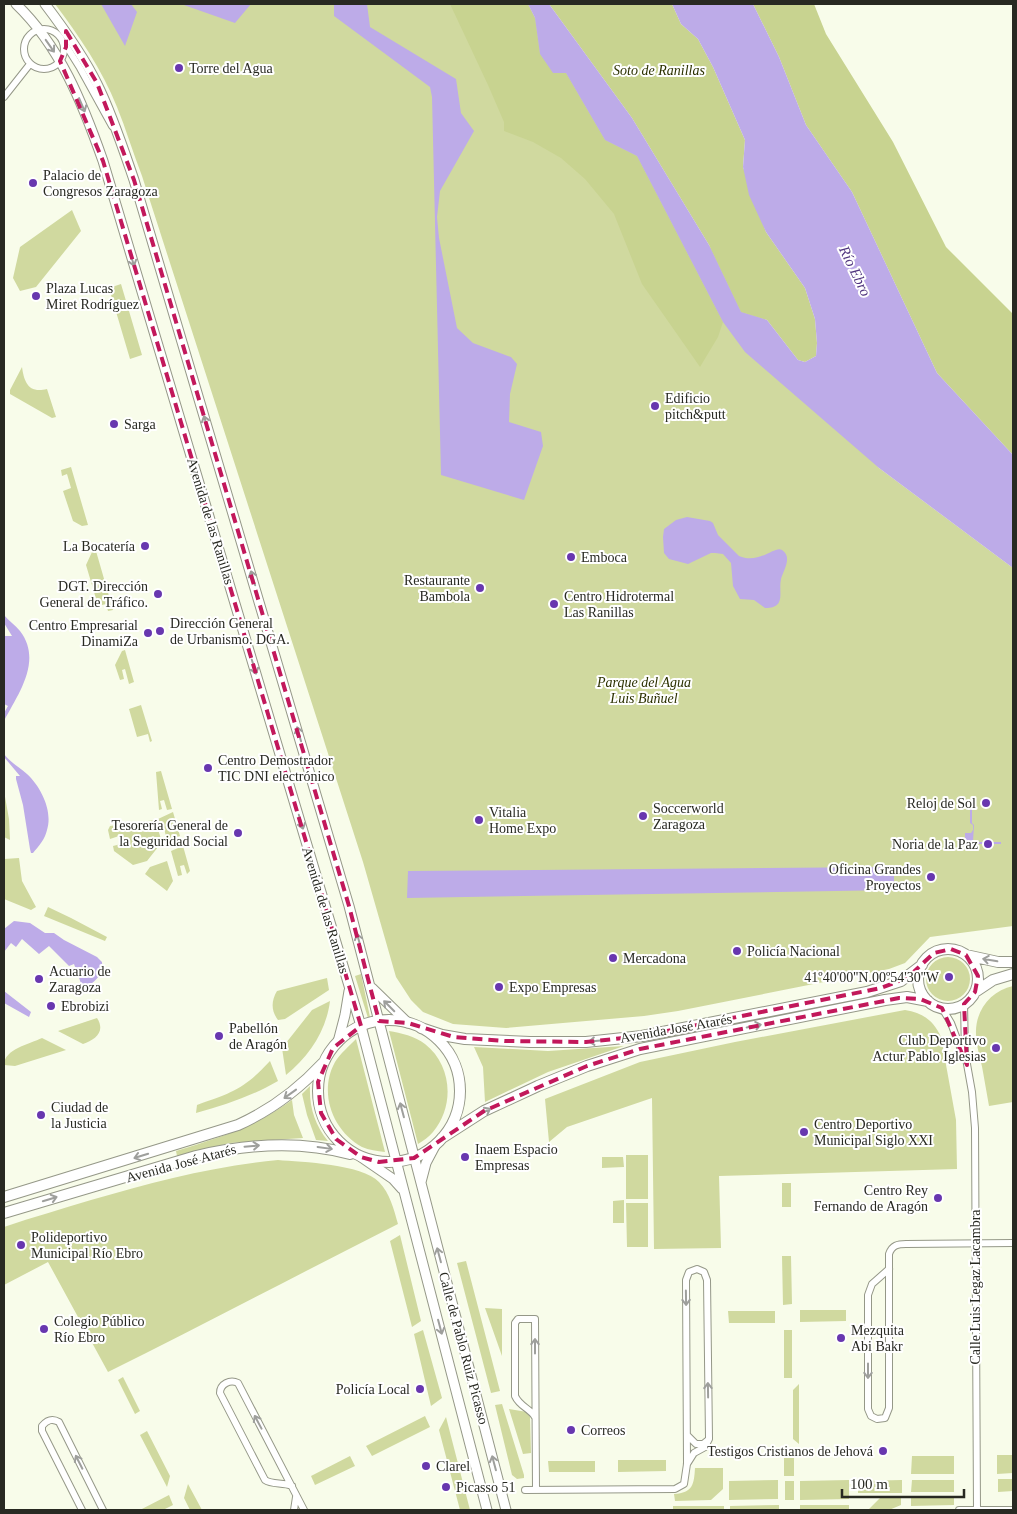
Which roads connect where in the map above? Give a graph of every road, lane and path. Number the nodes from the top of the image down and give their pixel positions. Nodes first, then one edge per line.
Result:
1 (16, 4) edge
2 (45, 4) edge
3 (39, 30) junction
4 (66, 31) junction
5 (64, 44) junction
6 (62, 58) junction
7 (30, 64) junction
8 (4, 96) edge
9 (117, 133) junction
10 (966, 956) junction
11 (1013, 962) edge
12 (922, 965) junction
13 (1013, 974) edge
14 (349, 986) junction
15 (372, 988) junction
16 (975, 992) junction
17 (928, 1001) junction
18 (964, 1004) junction
19 (942, 1008) junction
20 (379, 1022) junction
21 (408, 1023) junction
22 (361, 1026) junction
23 (421, 1028) junction
24 (338, 1042) junction
25 (325, 1060) junction
26 (967, 1065) junction
27 (442, 1138) junction
28 (435, 1146) junction
29 (361, 1157) junction
30 (414, 1158) junction
31 (397, 1162) junction
32 (421, 1185) junction
33 (405, 1191) junction
34 (4, 1197) edge
35 (4, 1213) edge
36 (975, 1243) junction
37 (1013, 1243) edge
38 (889, 1269) junction
39 (870, 1287) junction
40 (890, 1293) junction
41 (536, 1395) junction
42 (518, 1402) junction
43 (535, 1417) junction
44 (687, 1435) junction
45 (709, 1439) junction
46 (687, 1464) junction
47 (281, 1465) junction
48 (276, 1482) junction
49 (292, 1486) junction
50 (525, 1490) dead end
51 (536, 1490) junction
52 (296, 1496) junction
53 (101, 1509) edge
54 (82, 1510) edge
55 (294, 1510) edge
56 (304, 1510) edge
57 (488, 1510) edge
58 (506, 1510) edge
59 (959, 1510) edge
60 (977, 1510) edge
61 (1013, 1510) edge

1 - 3 main road, Avenida de las Ranillas
2 - 4 main road, Avenida de las Ranillas
3 - 5 street, Avenida de las Ranillas
3 -> 6 main road, Avenida de las Ranillas
3 - 7 street
4 - 5 street
4 - 9 main road, Avenida de las Ranillas
5 - 6 street
5 - 9 street, Avenida de las Ranillas
6 - 7 street
6 -> 14 main road, Avenida de las Ranillas
7 - 8 street
15 -> 9 main road, Avenida de las Ranillas
11 -> 10 main road
10 - 12 main road
10 - 16 main road
12 - 17 main road
12 -> 23 main road, Avenida José Atarés
13 - 16 main road
14 - 22 main road, Avenida de las Ranillas
14 - 24 main road, Avenida de las Ranillas
15 - 20 main road, Avenida de las Ranillas
21 -> 15 main road, Avenida de las Ranillas
16 - 18 main road
17 - 19 main road
27 -> 17 main road, Avenida José Atarés
18 - 19 main road
18 - 26 street, Calle Luis Legaz Lacambra
19 - 26 street, Calle Luis Legaz Lacambra
20 - 21 main road
20 - 22 main road
30 -> 20 main road, Avenida de las Ranillas
21 - 23 main road
22 - 24 main road
22 - 31 main road, Avenida de las Ranillas
23 - 27 main road
24 - 25 main road
25 - 29 main road
25 -> 34 main road, Avenida José Atarés
26 - 36 street, Calle Luis Legaz Lacambra
27 - 28 main road, Avenida José Atarés
28 - 30 main road, Avenida José Atarés
28 - 32 main road, Calle de Pablo Ruiz Picasso
29 - 31 main road, Avenida José Atarés
29 - 33 main road
35 -> 29 main road, Avenida José Atarés
30 - 31 main road, Avenida José Atarés
30 - 32 main road, Calle de Pablo Ruiz Picasso
31 - 33 main road, Calle de Pablo Ruiz Picasso
58 -> 32 main road, Calle de Pablo Ruiz Picasso
33 -> 57 main road, Calle de Pablo Ruiz Picasso
36 - 37 street
36 - 38 street
36 - 60 street, Calle Luis Legaz Lacambra
38 - 39 street
38 - 40 street
39 - 40 street
39 -> 40 street
41 - 42 street
41 -> 42 street
41 - 43 street
42 - 43 street
43 - 51 street
44 - 45 street
45 -> 44 street
44 - 46 street
45 - 46 street
46 - 51 street
47 - 48 street
47 -> 48 street
47 - 49 street
48 - 49 street
49 - 52 street
50 - 51 street
52 - 55 street
52 - 56 street
53 -> 54 street
59 - 60 street
60 - 61 street

